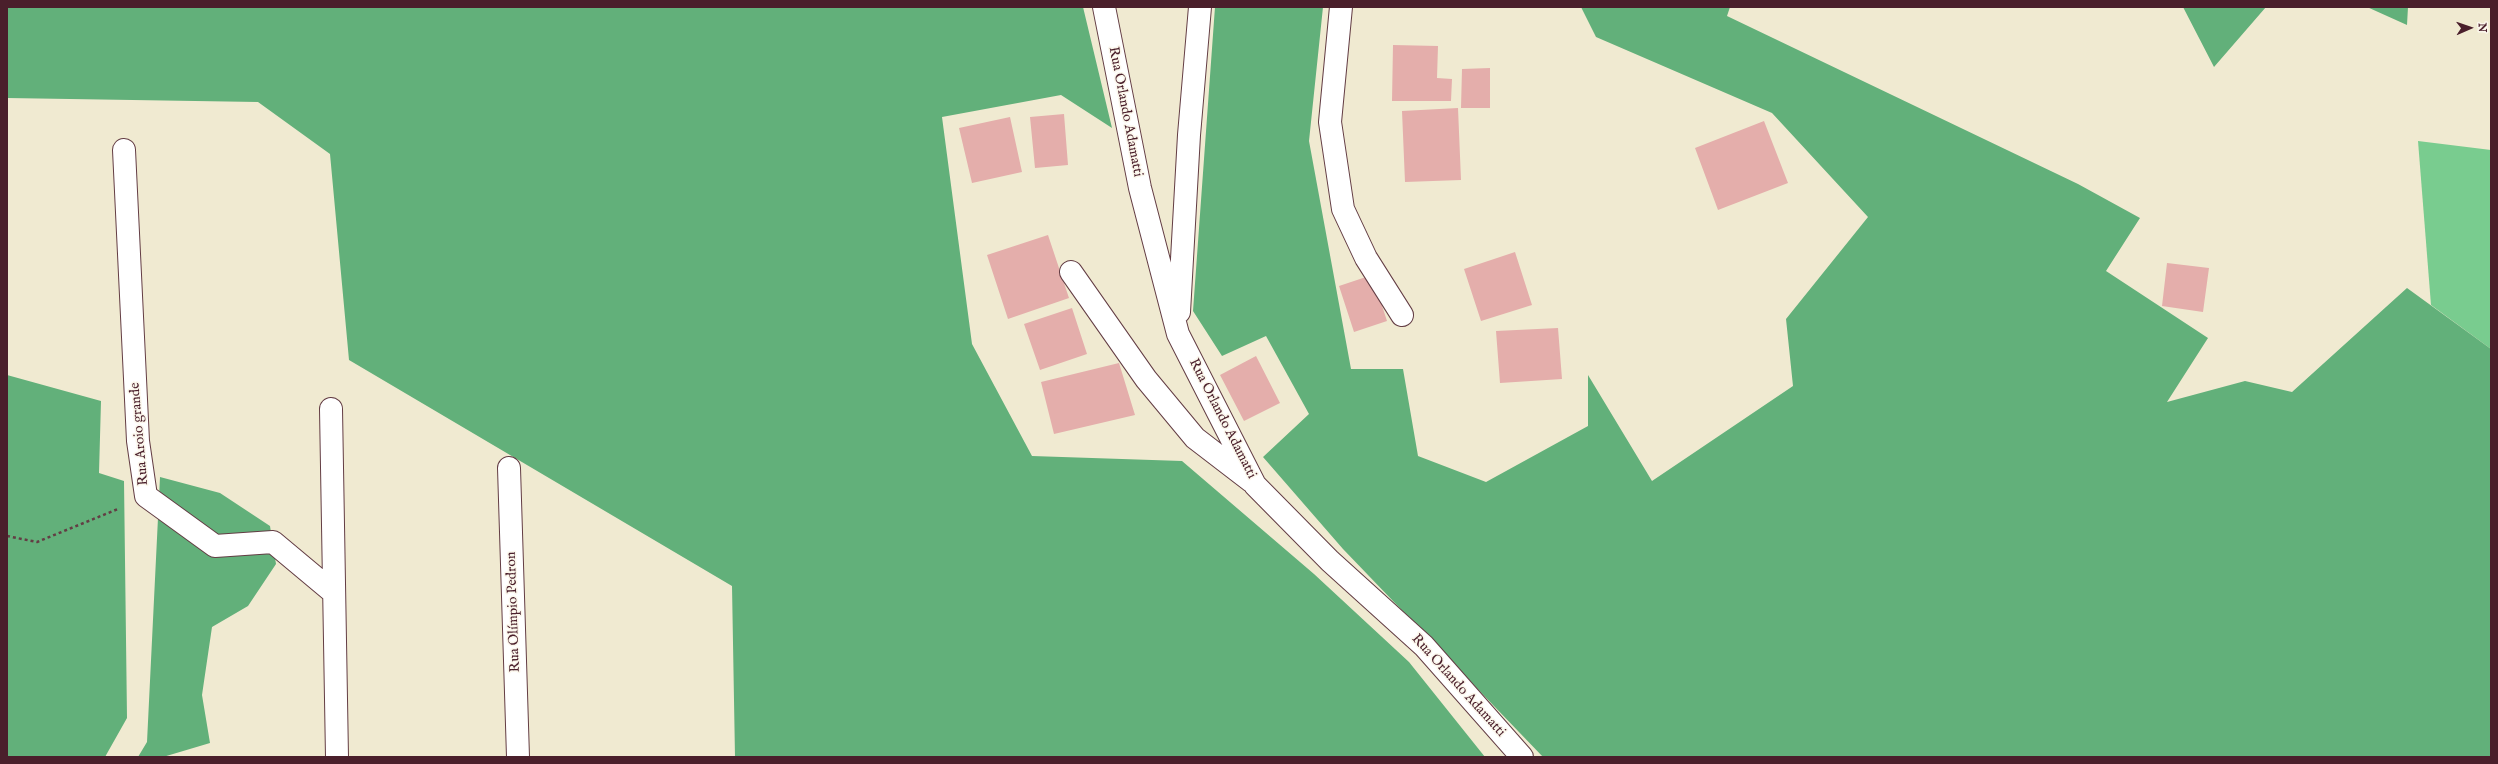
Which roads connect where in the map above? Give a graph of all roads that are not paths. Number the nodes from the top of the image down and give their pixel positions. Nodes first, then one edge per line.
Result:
1 (1104, 7) edge
2 (1200, 7) edge
3 (1341, 7) edge
4 (124, 150) dead end
5 (1071, 272) dead end
6 (1402, 315) dead end
7 (1178, 334) junction
8 (331, 409) dead end
9 (509, 468) dead end
10 (1255, 485) junction
11 (334, 593) junction
12 (336, 757) edge
13 (518, 757) edge
14 (1522, 757) edge

1 - 7 street, Rua Orlando Adamatti
2 - 7 street
3 - 6 street
4 - 11 street, Rua Aroio grande
5 - 10 street
7 - 10 street, Rua Orlando Adamatti
8 - 11 street
9 - 13 street, Rua Olímpio Pedron
10 - 14 street, Rua Orlando Adamatti
11 - 12 street

